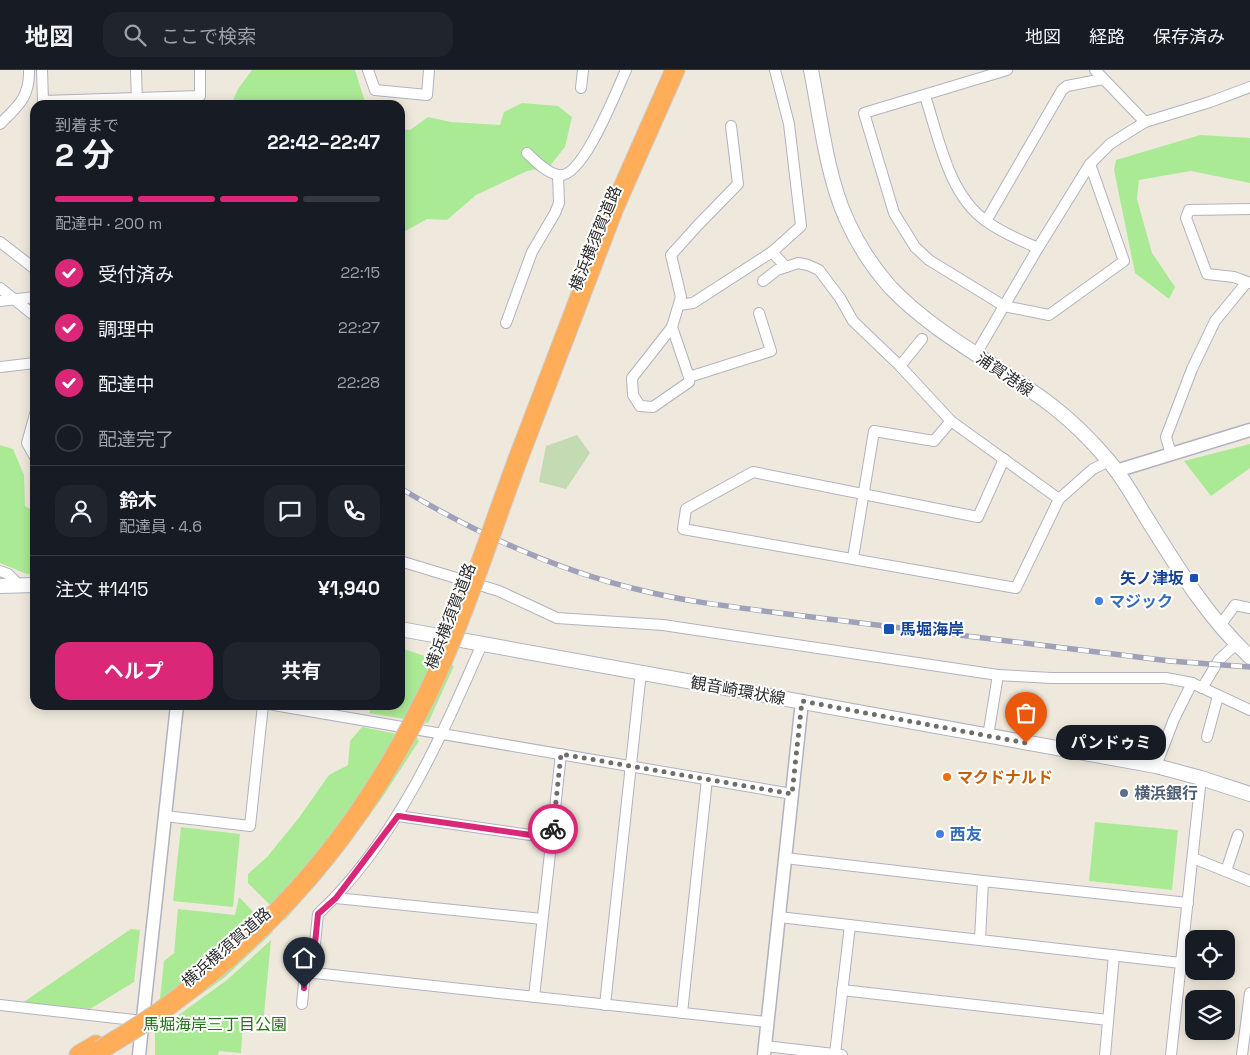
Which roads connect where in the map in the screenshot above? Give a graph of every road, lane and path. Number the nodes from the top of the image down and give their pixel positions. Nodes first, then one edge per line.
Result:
1 (29, 70) edge
2 (42, 70) edge
3 (136, 70) edge
4 (200, 70) edge
5 (368, 70) edge
6 (429, 70) edge
7 (583, 70) edge
8 (626, 70) edge
9 (666, 70) edge
10 (674, 70) edge
11 (775, 70) edge
12 (811, 70) edge
13 (1007, 70) edge
14 (1095, 70) edge
15 (1103, 79) junction
16 (1250, 87) edge
17 (581, 88) dead end
18 (925, 96) junction
19 (43, 100) edge
20 (137, 100) edge
21 (158, 100) edge
22 (1145, 122) junction
23 (0, 124) edge
24 (731, 126) dead end
25 (527, 153) dead end
26 (1090, 164) junction
27 (558, 175) junction
28 (1250, 209) edge
29 (986, 221) junction
30 (0, 242) edge
31 (1038, 248) junction
32 (532, 252) junction
33 (772, 252) junction
34 (521, 259) dead end
35 (30, 265) edge
36 (786, 267) junction
37 (763, 281) dead end
38 (1248, 283) edge
39 (0, 288) edge
40 (30, 297) edge
41 (15, 299) junction
42 (0, 301) edge
43 (679, 305) junction
44 (1004, 306) junction
45 (30, 312) edge
46 (759, 313) dead end
47 (506, 323) dead end
48 (672, 328) junction
49 (922, 339) dead end
50 (976, 354) junction
51 (30, 364) edge
52 (900, 366) junction
53 (0, 367) edge
54 (689, 377) junction
55 (950, 421) junction
56 (1250, 430) edge
57 (1171, 454) junction
58 (514, 458) junction
59 (1004, 460) junction
60 (1113, 466) junction
61 (864, 493) junction
62 (1059, 499) junction
63 (853, 558) junction
64 (405, 563) edge
65 (0, 571) edge
66 (19, 585) junction
67 (30, 585) edge
68 (0, 586) edge
69 (1250, 608) edge
70 (1219, 627) junction
71 (405, 630) edge
72 (482, 644) junction
73 (1236, 644) junction
74 (1250, 657) edge
75 (641, 672) junction
76 (998, 674) junction
77 (1192, 683) junction
78 (1202, 688) junction
79 (1218, 696) junction
80 (802, 701) junction
81 (176, 710) edge
82 (262, 710) edge
83 (332, 710) edge
84 (1250, 710) edge
85 (443, 734) junction
86 (988, 736) junction
87 (1207, 737) dead end
88 (561, 754) junction
89 (629, 766) junction
90 (1156, 766) junction
91 (1201, 778) junction
92 (707, 779) junction
93 (792, 794) junction
94 (1250, 794) edge
95 (165, 816) junction
96 (398, 816) junction
97 (1238, 835) dead end
98 (552, 838) junction
99 (785, 858) junction
100 (1192, 858) junction
101 (1226, 871) junction
102 (1250, 881) edge
103 (983, 882) junction
104 (336, 898) junction
105 (1188, 903) junction
106 (779, 917) junction
107 (542, 919) junction
108 (850, 925) junction
109 (980, 940) junction
110 (1114, 955) junction
111 (1181, 963) junction
112 (312, 973) junction
113 (842, 990) junction
114 (1250, 993) edge
115 (534, 997) junction
116 (302, 1004) dead end
117 (0, 1005) edge
118 (605, 1005) junction
119 (682, 1013) junction
120 (1108, 1020) junction
121 (143, 1021) junction
122 (767, 1022) junction
123 (96, 1050) edge
124 (764, 1050) edge
125 (79, 1055) edge
126 (139, 1055) edge
127 (838, 1055) edge
128 (1105, 1055) edge
129 (1171, 1055) edge
130 (1242, 1055) edge

1 - 23 street
2 - 19 street
3 - 20 street
4 - 21 street
5 - 6 street
7 - 17 street
8 - 27 street
9 - 58 highway, 横浜横須賀道路
10 - 58 highway, 横浜横須賀道路
11 - 33 street
12 - 50 main road, 浦賀港線
13 - 18 street
14 - 15 street
15 - 22 street
15 - 29 street
16 - 22 street
18 - 29 street
18 - 44 street
22 - 26 street
24 - 43 street
25 - 27 street
26 - 31 street
26 - 44 street
27 - 32 street
28 - 38 street
29 - 31 street
30 - 35 street
31 - 44 street
32 - 34 street
32 - 47 street
33 - 36 street
33 - 43 street
36 - 37 street
36 - 52 street
38 - 57 street
39 - 41 street
40 - 41 street
41 - 42 street
41 - 45 street
43 - 48 street
44 - 50 street
46 - 54 street
48 - 54 street
48 - 54 street
49 - 52 street
50 - 60 main road, 浦賀港線
51 - 53 street
52 - 55 street
55 - 59 street
55 - 61 street
56 - 57 street
57 - 60 street
58 - 123 highway, 横浜横須賀道路
59 - 61 street
59 - 62 street
60 - 62 street
60 - 70 main road, 浦賀港線
61 - 63 street
61 - 63 street
62 - 63 street
64 - 76 street
65 - 66 street
66 - 67 main road
66 - 68 main road
69 - 70 street
70 - 73 main road, 浦賀港線
71 - 72 main road, 観音崎環状線
72 - 75 main road, 観音崎環状線
72 - 85 street
73 - 74 main road, 浦賀港線
73 - 78 street
75 - 80 main road, 観音崎環状線
75 - 89 street
76 - 77 street
76 - 86 street
77 - 78 street
77 - 90 street
78 - 79 street
79 - 84 street
79 - 87 street
80 - 86 main road, 観音崎環状線
80 - 93 street
81 - 95 street
82 - 95 street
83 - 85 street
85 - 88 street
85 - 96 street
86 - 90 main road, 観音崎環状線
88 - 89 street
88 - 98 street
89 - 92 street
89 - 118 street
90 - 91 main road, 観音崎環状線
91 - 94 main road, 観音崎環状線
91 - 100 street
92 - 93 street
92 - 119 street
93 - 99 street
95 - 121 street
96 - 98 street
96 - 104 street
97 - 101 street
98 - 107 street
99 - 103 street
99 - 106 street
100 - 101 street
100 - 105 street
101 - 102 street
103 - 105 street
103 - 109 street
104 - 107 street
104 - 112 street
105 - 111 street
106 - 108 street
106 - 122 street
107 - 115 street
108 - 109 street
108 - 113 street
109 - 110 street
110 - 111 street
110 - 120 street
111 - 129 street
112 - 115 street
112 - 116 street
113 - 120 street
113 - 127 street
114 - 130 street
115 - 118 street
117 - 121 street
118 - 119 street
119 - 122 street
120 - 128 street
121 - 126 street
122 - 124 street
123 - 125 highway, 横浜横須賀道路
124 - 127 street

